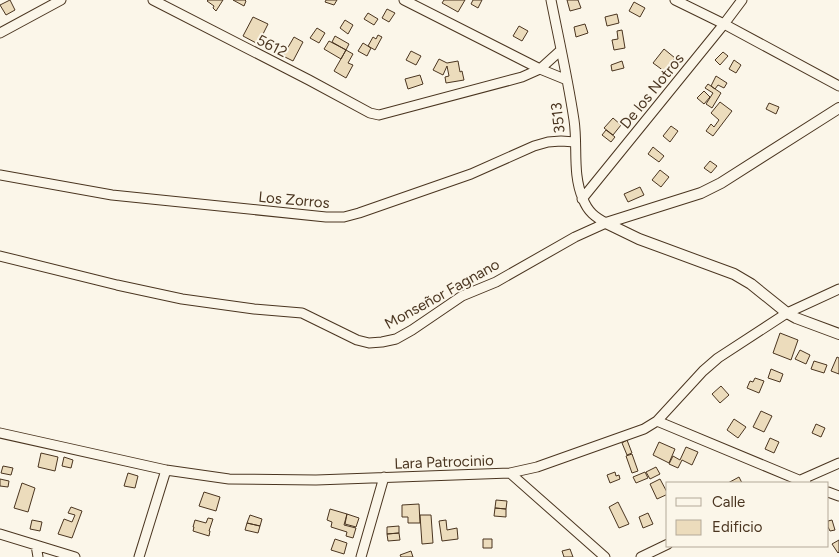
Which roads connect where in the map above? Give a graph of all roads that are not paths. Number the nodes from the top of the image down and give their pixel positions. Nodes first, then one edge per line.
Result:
1 (60, 0) edge
2 (153, 0) edge
3 (404, 0) edge
4 (551, 0) edge
5 (676, 0) edge
6 (742, 0) edge
7 (724, 24) junction
8 (0, 33) edge
9 (561, 50) junction
10 (540, 69) junction
11 (567, 80) junction
12 (839, 86) edge
13 (839, 108) edge
14 (575, 142) junction
15 (0, 175) edge
16 (582, 199) junction
17 (606, 222) junction
18 (0, 256) edge
19 (839, 289) edge
20 (787, 313) junction
21 (839, 334) edge
22 (658, 421) junction
23 (0, 434) edge
24 (839, 463) edge
25 (166, 470) junction
26 (510, 473) junction
27 (384, 477) junction
28 (800, 482) edge
29 (0, 534) edge
30 (36, 545) junction
31 (666, 545) edge
32 (38, 557) edge
33 (72, 557) edge
34 (139, 557) edge
35 (361, 557) edge
36 (605, 557) edge
37 (641, 557) edge

1 - 8 street
2 - 10 street, 5612
3 - 10 street
4 - 9 street, 3513
5 - 7 street
6 - 7 street, De los Notros
7 - 12 street
7 - 16 street, De los Notros
9 - 10 street
9 - 11 street, 3513
10 - 11 street
11 - 14 street, 3513
13 - 17 street, Monseñor Fagnano
14 - 15 street, Los Zorros
14 - 16 street, 3513
16 - 17 street, 3513
17 - 18 street, Monseñor Fagnano
17 - 20 street
19 - 20 street, Lara Patrocinio
20 - 21 street
20 - 22 street, Lara Patrocinio
22 - 26 street, Lara Patrocinio
22 - 28 street
23 - 25 street, Lara Patrocinio
24 - 28 street
25 - 27 street, Lara Patrocinio
25 - 34 street
26 - 27 street, Lara Patrocinio
26 - 36 street
27 - 35 street
29 - 30 street
30 - 32 street
30 - 33 street
31 - 37 street

